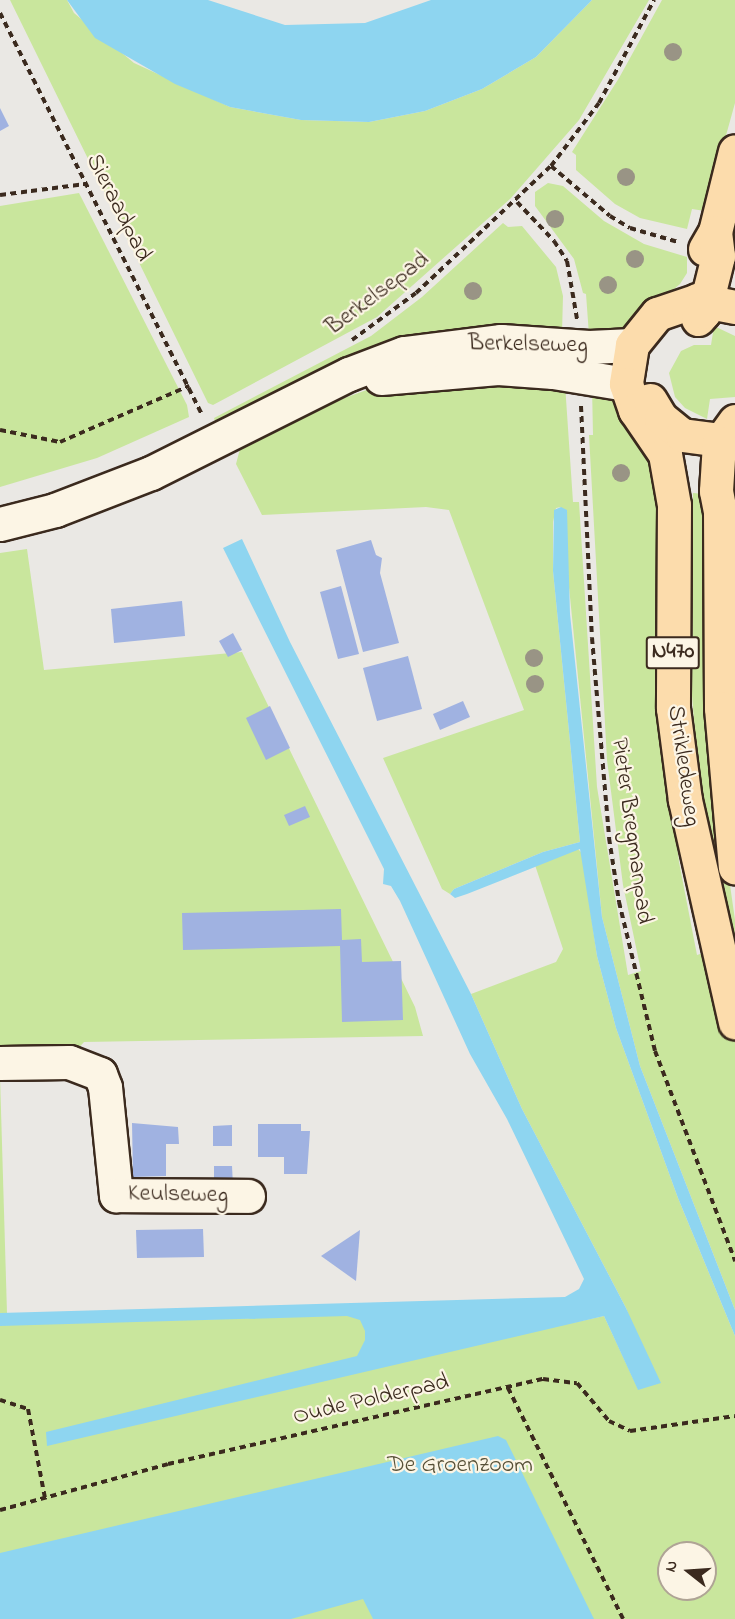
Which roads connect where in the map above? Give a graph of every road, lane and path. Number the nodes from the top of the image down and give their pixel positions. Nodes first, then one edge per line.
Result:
1 (654, 0) edge
2 (0, 13) edge
3 (735, 151) edge
4 (551, 166) junction
5 (85, 184) junction
6 (0, 195) edge
7 (517, 202) junction
8 (678, 242) dead end
9 (710, 303) edge
10 (577, 322) dead end
11 (346, 343) dead end
12 (632, 345) junction
13 (189, 386) junction
14 (636, 387) junction
15 (581, 400) dead end
16 (293, 404) junction
17 (214, 413) dead end
18 (0, 430) edge
19 (670, 439) junction
20 (731, 439) edge
21 (0, 524) edge
22 (735, 867) edge
23 (735, 1022) edge
24 (0, 1063) edge
25 (248, 1196) dead end
26 (735, 1261) edge
27 (508, 1388) junction
28 (0, 1400) edge
29 (735, 1416) edge
30 (45, 1498) junction
31 (0, 1510) edge
32 (624, 1619) edge

1 - 4 path, Berkelsepad
2 - 5 path, Sieraadpad
3 - 9 main road
4 - 7 path, Berkelsepad
4 - 8 path
5 - 6 path
5 - 13 path, Sieraadpad
7 - 10 path
7 - 11 path, Berkelsepad
9 - 12 main road
9 - 14 main road
12 - 14 main road
12 - 16 street, Berkelseweg
13 - 17 path, Sieraadpad
13 - 18 path
14 - 16 street, Berkelseweg
14 - 19 main road
15 - 26 path, Pieter Bregmanpad
16 - 21 street, Berkelseweg
19 - 20 main road, N470
19 - 23 main road, Strikledeweg / N470
20 - 22 main road, Strikledeweg / N470
24 - 25 street, Keulseweg
27 - 29 path, Oude Polderpad
27 - 30 path, Oude Polderpad
27 - 32 path
28 - 30 path
30 - 31 path, Oude Polderpad

